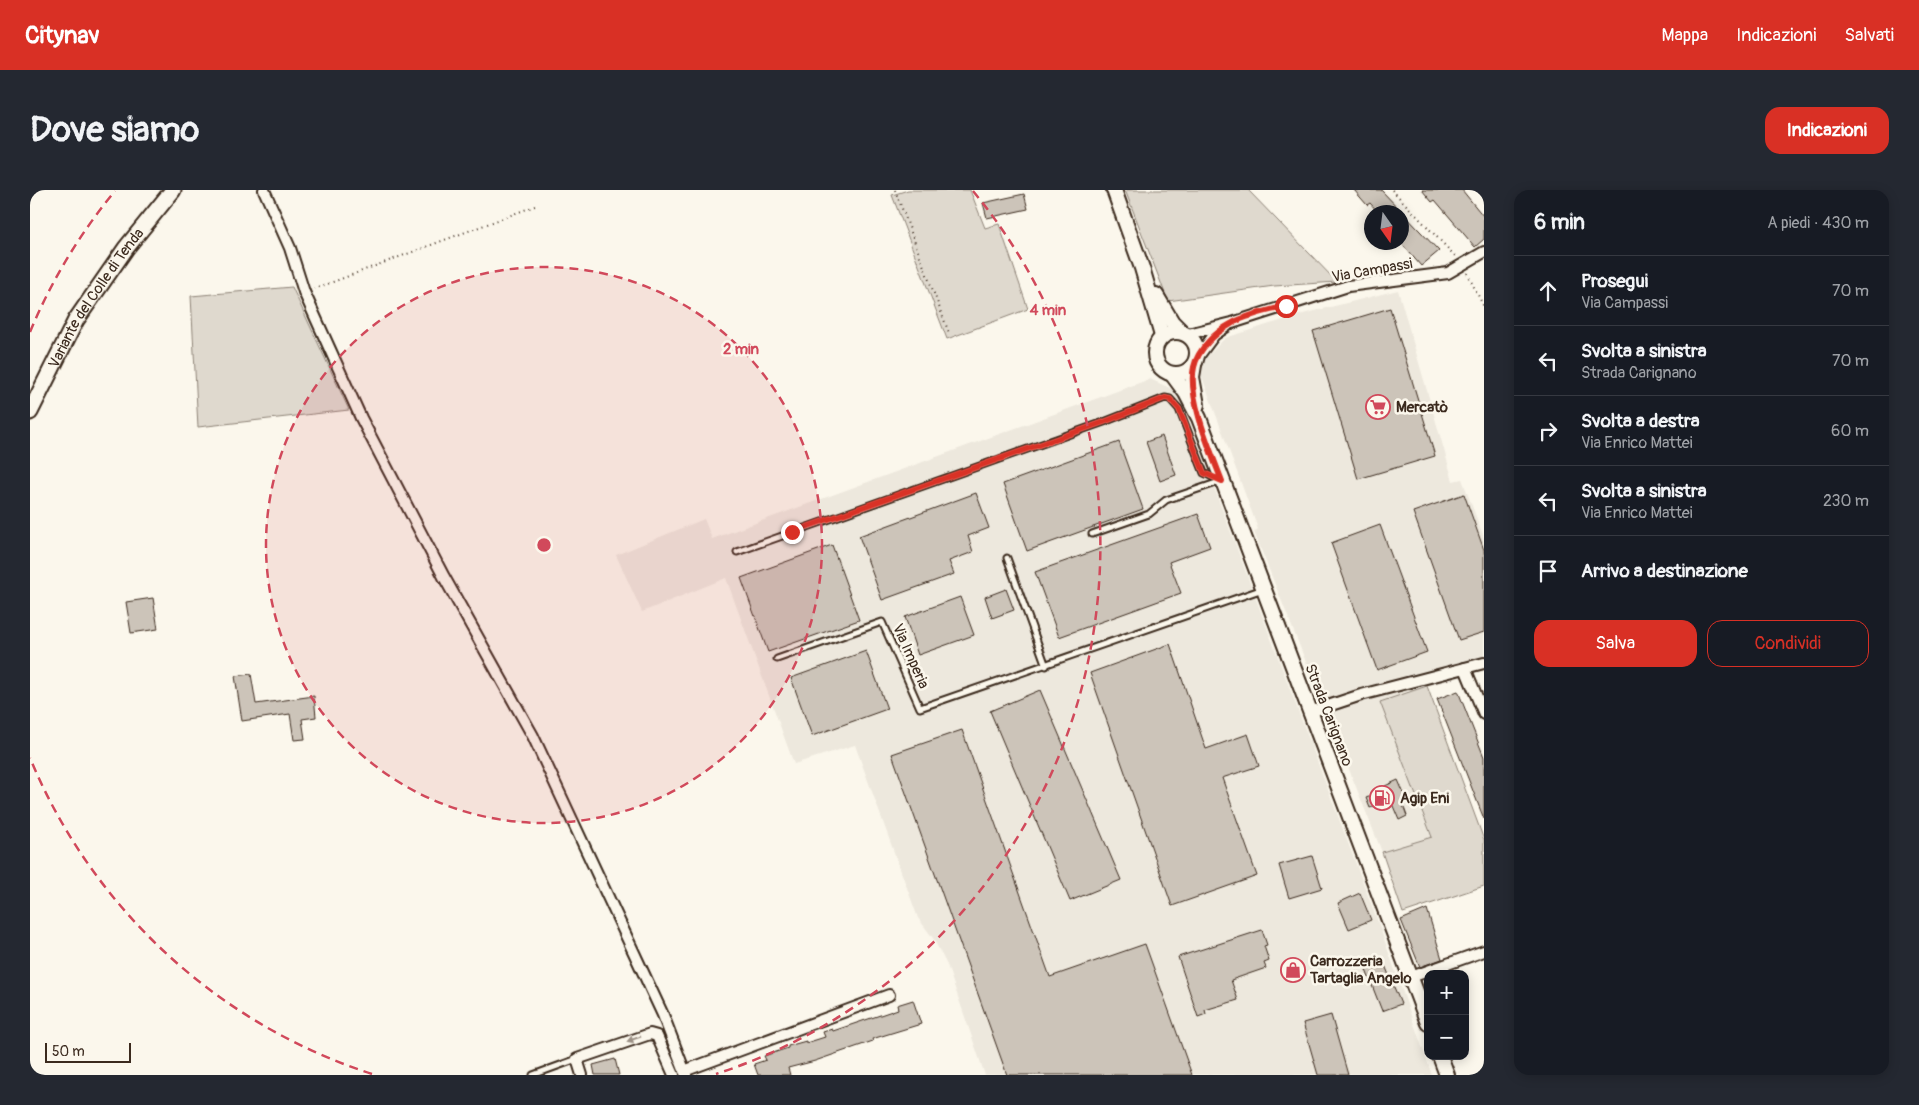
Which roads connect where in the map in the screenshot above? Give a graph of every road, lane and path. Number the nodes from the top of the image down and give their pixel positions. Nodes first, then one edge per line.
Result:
1 (173, 190) edge
2 (264, 190) edge
3 (895, 190) edge
4 (1114, 190) edge
5 (1392, 190) edge
6 (535, 206) dead end
7 (1484, 252) edge
8 (1462, 264) junction
9 (1142, 268) junction
10 (304, 292) junction
11 (1484, 307) edge
12 (1232, 323) junction
13 (949, 332) dead end
14 (1184, 333) junction
15 (1162, 336) junction
16 (1196, 362) junction
17 (1172, 374) junction
18 (30, 412) edge
19 (1199, 418) junction
20 (1222, 481) junction
21 (1092, 534) dead end
22 (737, 552) dead end
23 (1007, 558) dead end
24 (1263, 588) junction
25 (777, 659) dead end
26 (1484, 663) edge
27 (1046, 666) junction
28 (1465, 668) junction
29 (1310, 712) junction
30 (1484, 714) edge
31 (1484, 951) edge
32 (1411, 978) junction
33 (889, 995) dead end
34 (1425, 1015) edge
35 (577, 1059) junction
36 (1441, 1060) edge
37 (685, 1073) edge
38 (533, 1075) edge
39 (582, 1075) edge
40 (674, 1075) edge
41 (1447, 1075) edge

1 - 18 main road, Variante del Colle di Tenda
2 - 10 street
3 - 13 path
4 - 9 street
5 - 8 path
6 - 10 path
7 - 8 street, Via Campassi
8 - 11 path
8 - 12 street, Via Campassi
9 - 14 street
9 - 15 street
10 - 37 street
12 - 14 street, Via Campassi
12 - 16 street, Via Campassi
14 - 15 street
14 - 16 street
15 - 17 street
16 - 17 street
16 - 19 street, Strada Carignano
17 - 19 street, Strada Carignano
19 - 20 street, Strada Carignano
20 - 21 lane
20 - 22 lane
20 - 24 street, Strada Carignano
23 - 27 lane
24 - 27 lane, Via Imperia
24 - 29 street, Strada Carignano
25 - 27 lane, Via Imperia
26 - 28 street
28 - 29 street
28 - 30 street
29 - 32 street, Strada Carignano
31 - 32 street
32 - 34 street, Strada Carignano
33 - 37 street
35 - 38 lane
35 - 39 street
40 -> 35 street
36 - 41 street

